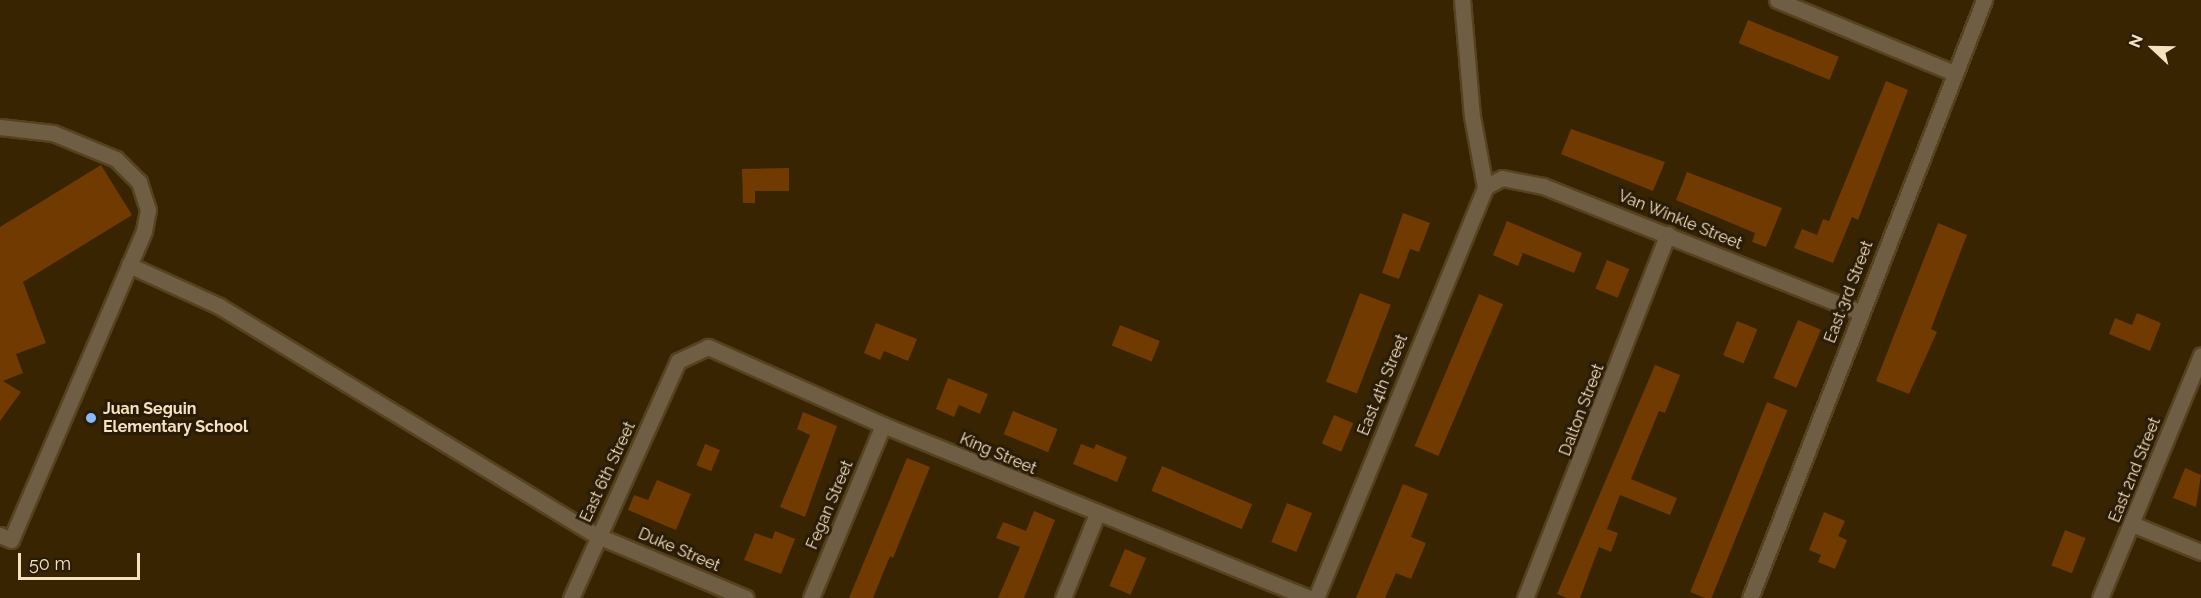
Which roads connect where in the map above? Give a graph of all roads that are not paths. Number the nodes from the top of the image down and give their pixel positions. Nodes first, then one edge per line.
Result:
1 (1462, 0) edge
2 (1777, 0) edge
3 (1984, 0) edge
4 (1954, 73) junction
5 (0, 128) edge
6 (1485, 187) junction
7 (1668, 234) junction
8 (129, 265) junction
9 (1860, 312) junction
10 (2201, 355) edge
11 (678, 361) joint
12 (883, 425) junction
13 (1097, 514) junction
14 (2133, 524) junction
15 (0, 535) edge
16 (598, 536) junction
17 (2201, 552) edge
18 (571, 598) edge
19 (746, 598) edge
20 (811, 598) edge
21 (1063, 598) edge
22 (1309, 598) edge
23 (1316, 598) edge
24 (1525, 598) edge
25 (1750, 598) edge
26 (2100, 598) edge

1 - 6 street
2 - 4 street
3 - 4 street, East 3rd Street
4 - 9 street, East 3rd Street
5 - 8 street
6 - 7 street, Van Winkle Street
6 - 23 street, East 4th Street
7 - 9 street, Van Winkle Street
7 - 24 street, Dalton Street
8 - 15 street
8 - 16 street, Duke Street
9 - 25 street, East 3rd Street
10 - 14 street, East 2nd Street
11 - 12 street, King Street
11 - 16 street, East 6th Street
12 - 13 street, King Street
12 - 20 street, Fegan Street
13 - 21 street
13 - 22 street, King Street
14 - 17 street
14 - 26 street, East 2nd Street
16 - 18 street, East 6th Street
16 - 19 street, Duke Street

